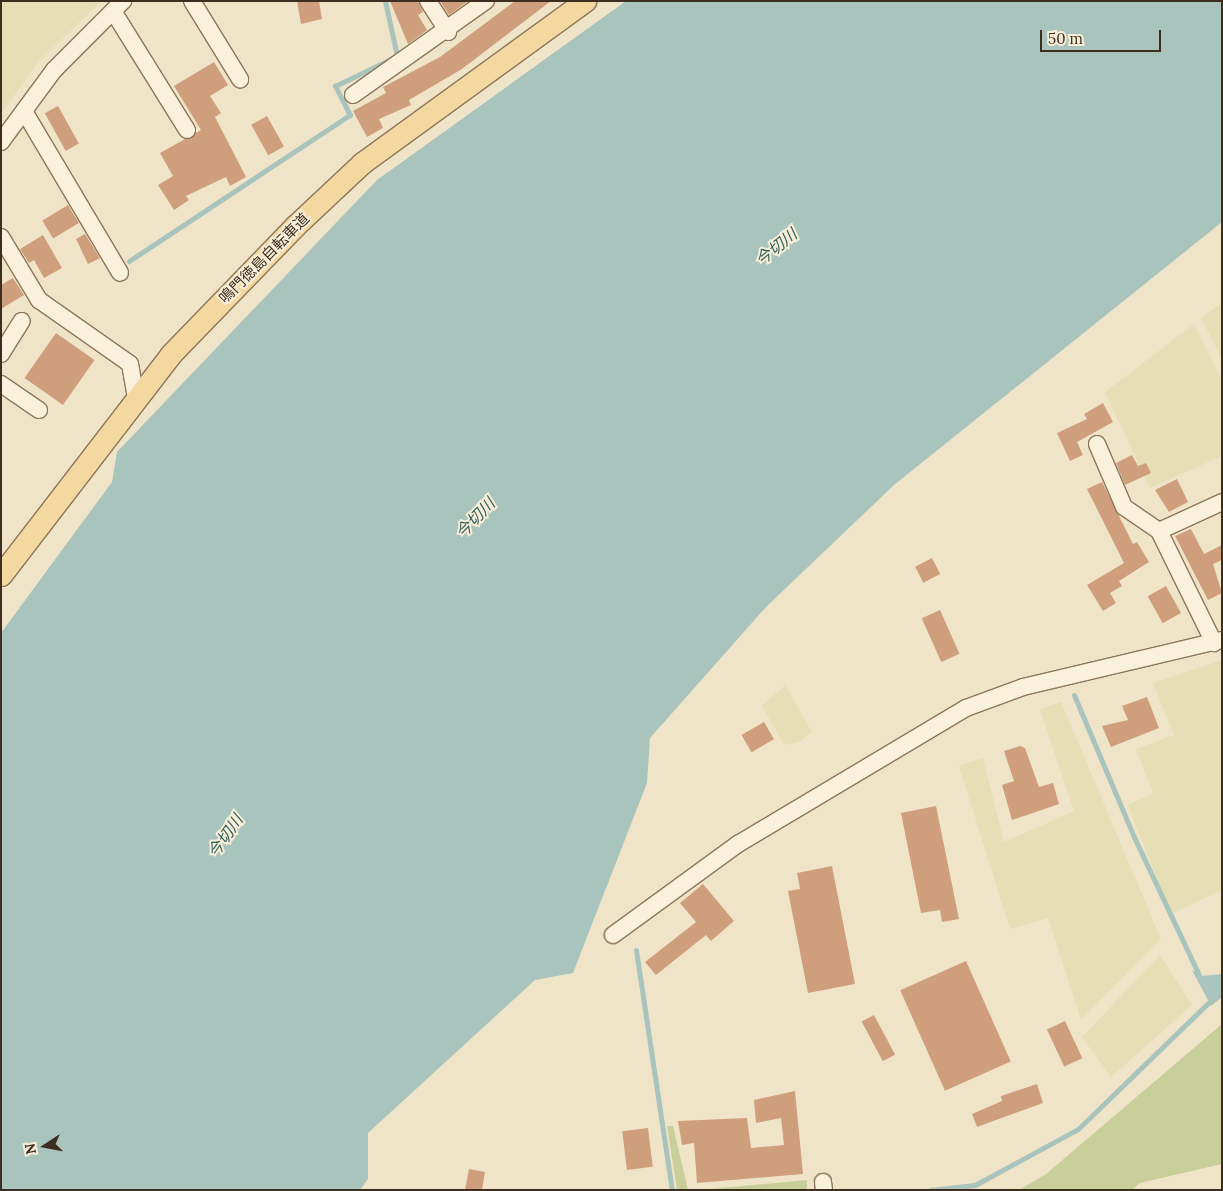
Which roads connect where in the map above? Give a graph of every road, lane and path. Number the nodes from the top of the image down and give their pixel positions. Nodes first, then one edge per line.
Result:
1 (192, 1) edge
2 (428, 1) edge
3 (486, 1) edge
4 (585, 1) edge
5 (118, 6) edge
6 (448, 32) junction
7 (240, 79) dead end
8 (354, 95) dead end
9 (24, 110) junction
10 (187, 130) dead end
11 (1, 142) edge
12 (1, 236) edge
13 (120, 273) dead end
14 (22, 321) dead end
15 (1, 354) edge
16 (1, 384) edge
17 (136, 396) junction
18 (39, 410) dead end
19 (1097, 444) dead end
20 (1222, 502) edge
21 (1159, 531) junction
22 (1, 575) edge
23 (1218, 641) edge
24 (613, 935) dead end

1 - 7 street
2 - 6 street
3 - 6 street
4 - 17 main road, 鳴門徳島自転車道
5 - 9 street
5 - 10 street
6 - 8 street
9 - 11 street
9 - 13 street
12 - 17 street
14 - 15 street
16 - 18 street
17 - 22 main road, 鳴門徳島自転車道
19 - 21 street
20 - 21 street
21 - 23 street
23 - 24 street

